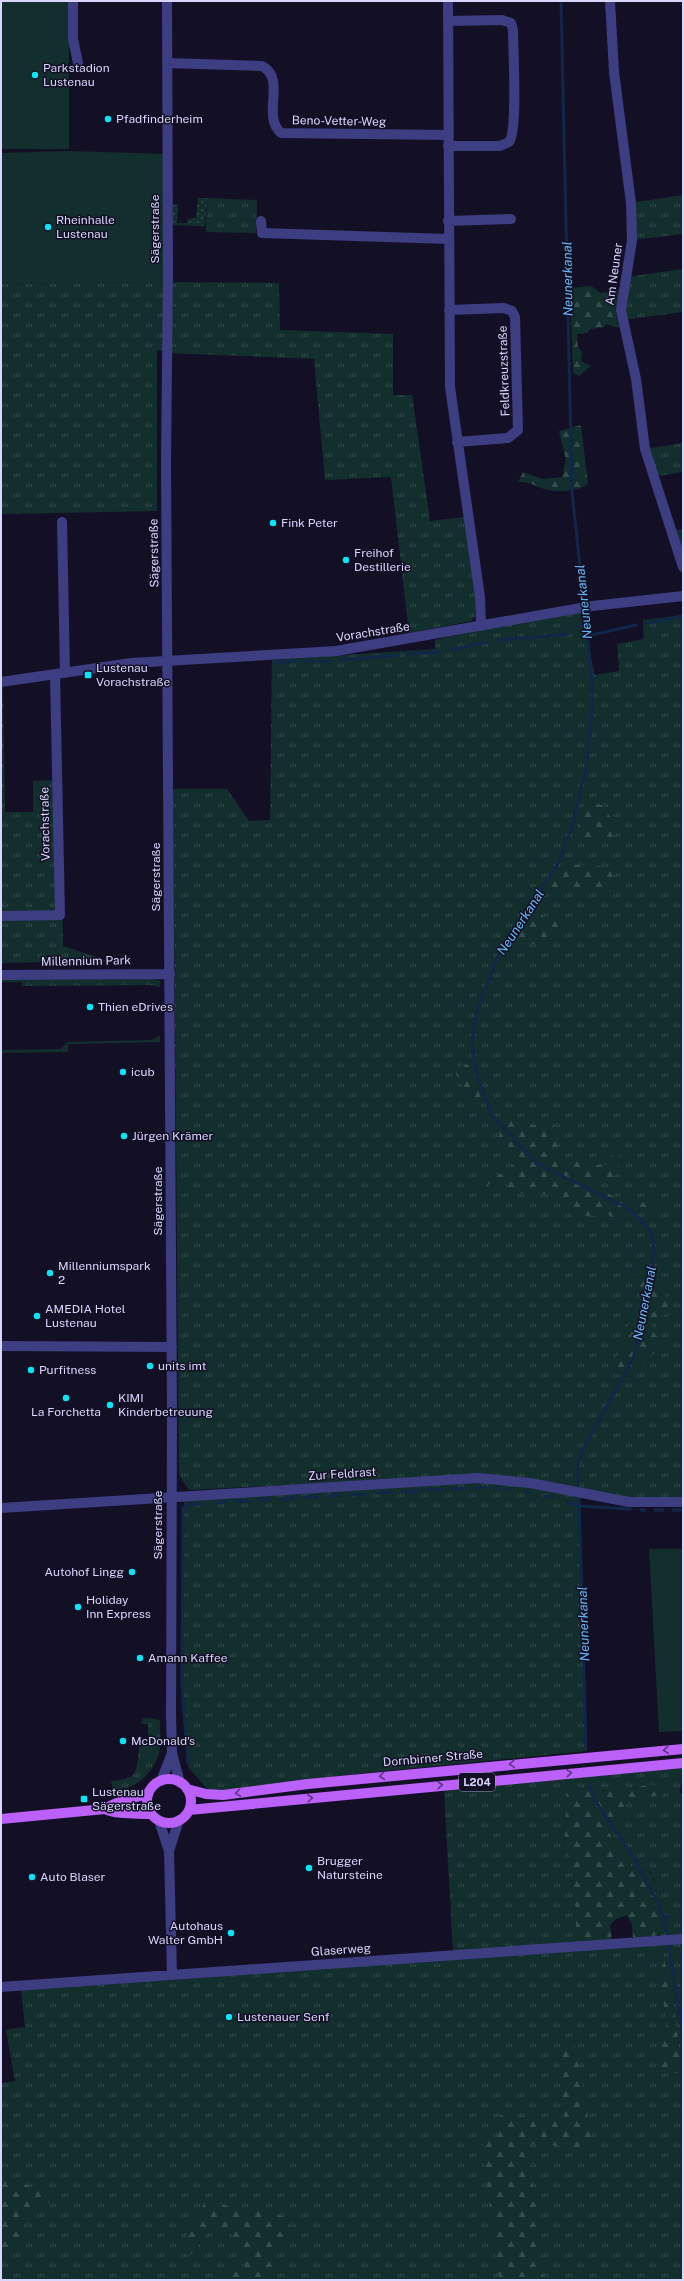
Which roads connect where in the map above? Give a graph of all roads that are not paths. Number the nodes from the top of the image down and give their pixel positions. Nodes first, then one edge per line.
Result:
1 (73, 1) edge
2 (167, 1) edge
3 (448, 1) edge
4 (610, 1) edge
5 (448, 21) junction
6 (78, 63) dead end
7 (167, 63) junction
8 (448, 135) junction
9 (448, 146) junction
10 (511, 219) dead end
11 (261, 221) dead end
12 (448, 221) junction
13 (448, 239) junction
14 (449, 310) junction
15 (457, 442) junction
16 (62, 522) dead end
17 (683, 568) edge
18 (683, 596) edge
19 (482, 626) junction
20 (167, 661) junction
21 (60, 674) junction
22 (1, 682) edge
23 (1, 916) edge
24 (170, 974) junction
25 (1, 975) edge
26 (1, 1346) edge
27 (172, 1347) junction
28 (172, 1497) junction
29 (683, 1502) edge
30 (1, 1508) edge
31 (683, 1749) edge
32 (172, 1753) junction
33 (683, 1763) edge
34 (161, 1781) junction
35 (184, 1786) junction
36 (148, 1794) junction
37 (106, 1809) junction
38 (189, 1810) junction
39 (155, 1817) junction
40 (1, 1819) edge
41 (179, 1820) junction
42 (169, 1851) junction
43 (681, 1939) edge
44 (172, 1975) junction
45 (1, 1987) edge

1 - 6 street
2 - 7 street, Sägerstraße
3 - 5 street
4 - 17 street, Am Neuner
5 - 8 street
5 - 9 street
7 - 8 street, Beno-Vetter-Weg
7 - 20 street, Sägerstraße
8 - 9 street
9 - 12 street
10 - 12 street
11 - 13 street
12 - 13 street
13 - 14 street
14 - 15 street
14 - 15 street, Feldkreuzstraße
15 - 19 street
16 - 21 street, Vorachstraße
18 - 19 street, Vorachstraße
19 - 20 street, Vorachstraße
20 - 21 street, Vorachstraße
20 - 24 street, Sägerstraße
21 - 22 street, Vorachstraße
21 - 23 street, Vorachstraße
24 - 25 street, Millennium Park
24 - 27 street, Sägerstraße
26 - 27 street
27 - 28 street, Sägerstraße
28 - 29 street, Zur Feldrast
28 - 30 street, Zur Feldrast
28 - 32 street, Sägerstraße
31 -> 35 main road, Dornbirner Straße / L204
32 - 34 street, Sägerstraße
32 - 35 street, Sägerstraße
38 -> 33 main road, L204
34 - 35 main road, Dornbirner Straße / L204
34 - 36 main road
35 - 38 main road
36 - 37 main road
36 - 39 main road
37 - 39 main road
37 - 40 main road
38 - 41 main road
39 - 41 main road
39 - 42 street
41 - 42 street
42 - 44 street
43 - 44 street, Glaserweg
44 - 45 street, Glaserweg

